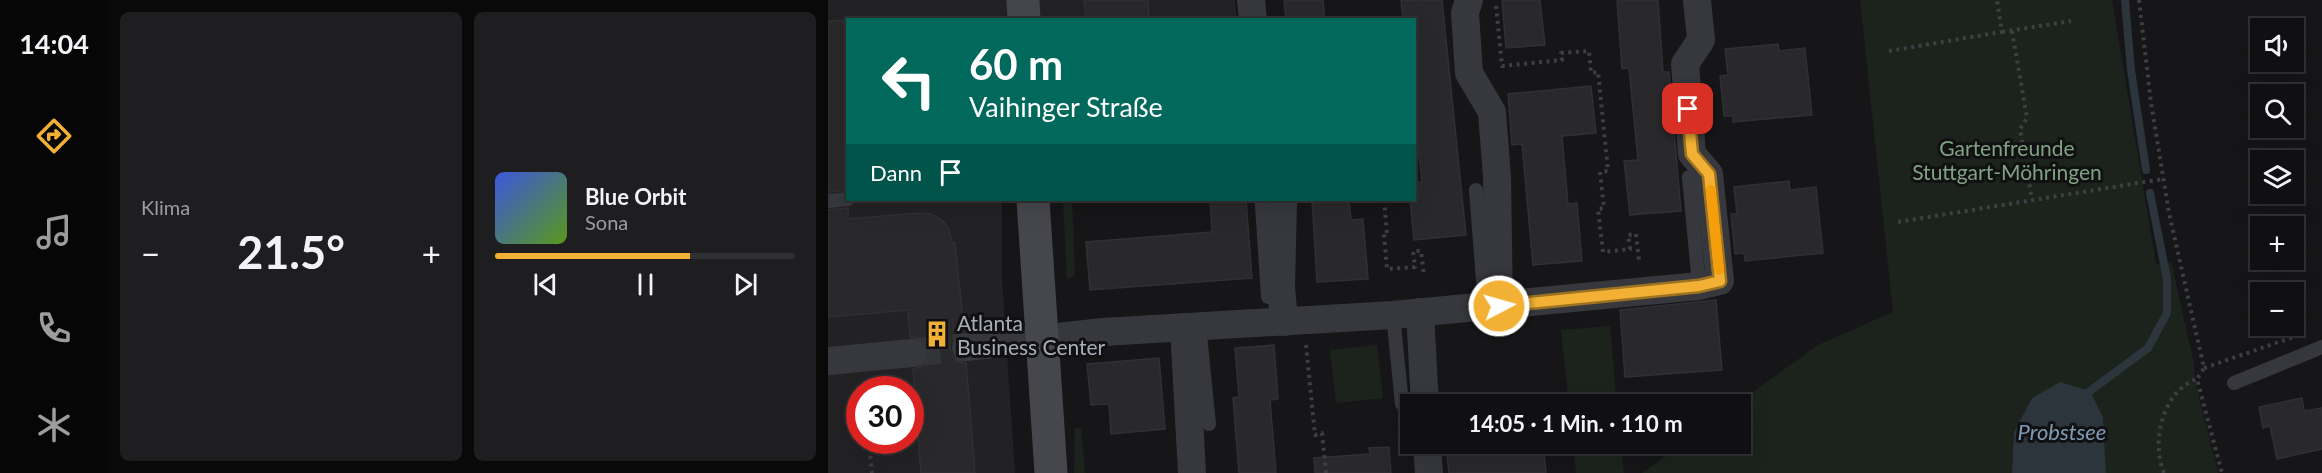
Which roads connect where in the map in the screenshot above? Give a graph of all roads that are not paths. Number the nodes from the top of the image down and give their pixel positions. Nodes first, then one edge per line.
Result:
1 (1023, 0) edge
2 (1251, 0) edge
3 (1469, 0) edge
4 (1697, 0) edge
5 (1024, 18) edge
6 (1252, 18) edge
7 (1689, 177) dead end
8 (1476, 190) dead end
9 (846, 199) edge
10 (828, 201) edge
11 (1034, 201) edge
12 (1272, 202) edge
13 (1699, 286) junction
14 (1492, 307) junction
15 (1407, 313) junction
16 (1285, 322) junction
17 (1192, 326) junction
18 (1044, 338) junction
19 (966, 347) tunnel mouth
20 (2322, 347) edge
21 (912, 353) tunnel mouth
22 (828, 362) edge
23 (2234, 383) dead end
24 (1412, 394) edge
25 (1209, 424) dead end
26 (1428, 454) edge
27 (1051, 473) edge
28 (1192, 473) edge
29 (1429, 473) edge

1 - 5 main road
2 - 6 street
3 - 14 street
4 - 13 street
7 - 13 lane
8 - 14 lane
9 - 10 lane
11 - 18 main road
12 - 16 street
13 - 14 street
14 - 15 street
15 - 16 street
15 - 24 street
16 - 17 street
17 - 18 street
17 - 25 lane
17 - 28 street
18 - 19 street
18 - 27 main road
20 - 23 lane
21 - 22 street
26 - 29 street

